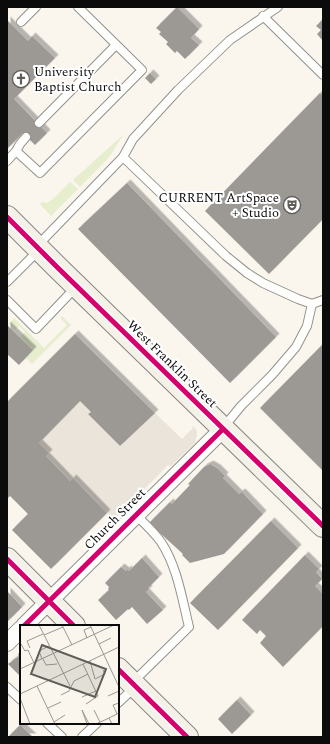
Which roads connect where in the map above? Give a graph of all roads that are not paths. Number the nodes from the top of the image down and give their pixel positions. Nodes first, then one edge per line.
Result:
1 (36, 7) edge
2 (78, 7) edge
3 (278, 7) edge
4 (263, 16) junction
5 (22, 22) dead end
6 (116, 45) junction
7 (323, 75) edge
8 (39, 123) dead end
9 (26, 137) dead end
10 (16, 152) junction
11 (123, 157) junction
12 (7, 161) edge
13 (7, 216) edge
14 (38, 248) junction
15 (7, 282) edge
16 (77, 286) junction
17 (7, 300) edge
18 (323, 300) edge
19 (312, 304) junction
20 (223, 429) junction
21 (135, 514) junction
22 (323, 526) edge
23 (7, 559) edge
24 (49, 601) junction
25 (25, 625) edge
26 (73, 625) edge
27 (20, 630) edge
28 (7, 643) edge
29 (128, 679) edge
30 (7, 687) edge
31 (20, 699) edge
32 (119, 701) edge
33 (49, 724) edge
34 (96, 724) edge
35 (62, 737) edge
36 (82, 737) edge
37 (187, 737) edge

1 - 5 lane
2 - 6 lane
3 - 4 lane
4 - 7 lane
4 - 11 lane
6 - 8 lane
6 - 10 lane
9 - 10 lane
10 - 12 lane
11 - 14 lane
11 - 19 lane
13 - 14 main road, West Franklin Street
14 - 15 lane
14 - 16 main road, West Franklin Street
16 - 17 lane
16 - 20 main road, West Franklin Street
18 - 19 lane
19 - 20 lane
20 - 21 street, Church Street
20 - 22 main road, West Franklin Street
21 - 24 street, Church Street
21 - 29 lane
23 - 24 main road
24 - 25 street, Church Street
24 - 26 main road
27 - 28 street
29 - 32 lane
29 - 37 main road
30 - 31 lane
33 - 35 lane
34 - 36 lane

